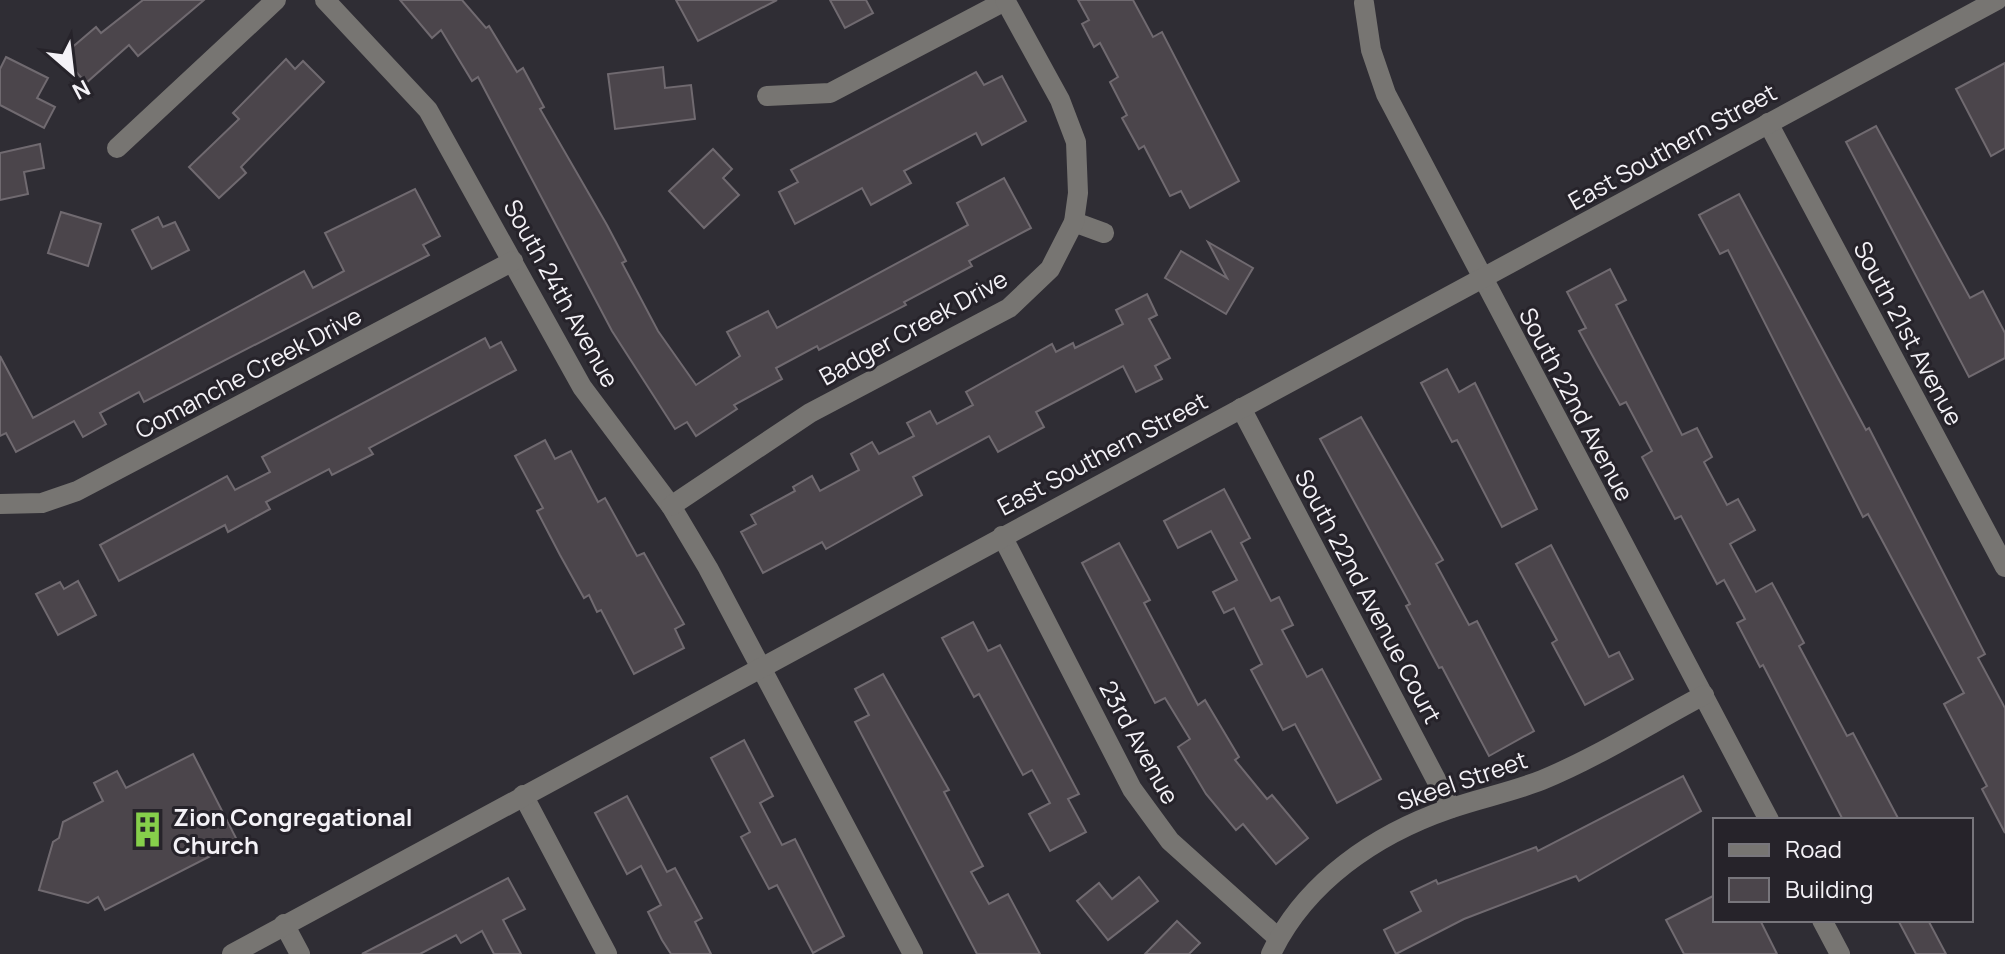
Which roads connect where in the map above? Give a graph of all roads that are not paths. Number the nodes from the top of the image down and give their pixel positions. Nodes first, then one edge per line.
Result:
1 (276, 0) edge
2 (325, 0) edge
3 (1005, 0) edge
4 (1997, 0) edge
5 (1363, 1) edge
6 (767, 96) dead end
7 (1768, 123) junction
8 (117, 148) dead end
9 (1074, 222) junction
10 (1104, 233) dead end
11 (513, 261) junction
12 (1481, 279) junction
13 (1241, 408) junction
14 (0, 504) edge
15 (671, 506) junction
16 (1002, 536) junction
17 (2005, 567) edge
18 (761, 667) junction
19 (1704, 695) junction
20 (523, 795) junction
21 (1451, 808) junction
22 (1768, 818) edge
23 (1823, 922) edge
24 (284, 924) junction
25 (1274, 946) edge
26 (232, 954) edge
27 (300, 954) edge
28 (607, 954) edge
29 (913, 954) edge
30 (1840, 954) edge

1 - 8 street
2 - 11 street, South 24th Avenue
3 - 6 street
3 - 9 street, Badger Creek Drive
4 - 7 street, East Southern Street
5 - 12 street, South 22nd Avenue
7 - 12 street, East Southern Street
7 - 17 street, South 21st Avenue
9 - 10 street
9 - 15 street, Badger Creek Drive
11 - 14 street, Comanche Creek Drive
11 - 15 street, South 24th Avenue
12 - 13 street, East Southern Street
12 - 19 street, South 22nd Avenue
13 - 16 street, East Southern Street
13 - 21 street, South 22nd Avenue Court
15 - 18 street, South 24th Avenue
16 - 18 street, East Southern Street
16 - 25 street, 23rd Avenue
18 - 20 street, East Southern Street
18 - 29 street, South 24th Avenue
19 - 21 street, Skeel Street
19 - 22 street, South 22nd Avenue
20 - 24 street, East Southern Street
20 - 28 street
21 - 25 street, Skeel Street
23 - 30 street
24 - 26 street, East Southern Street
24 - 27 street

